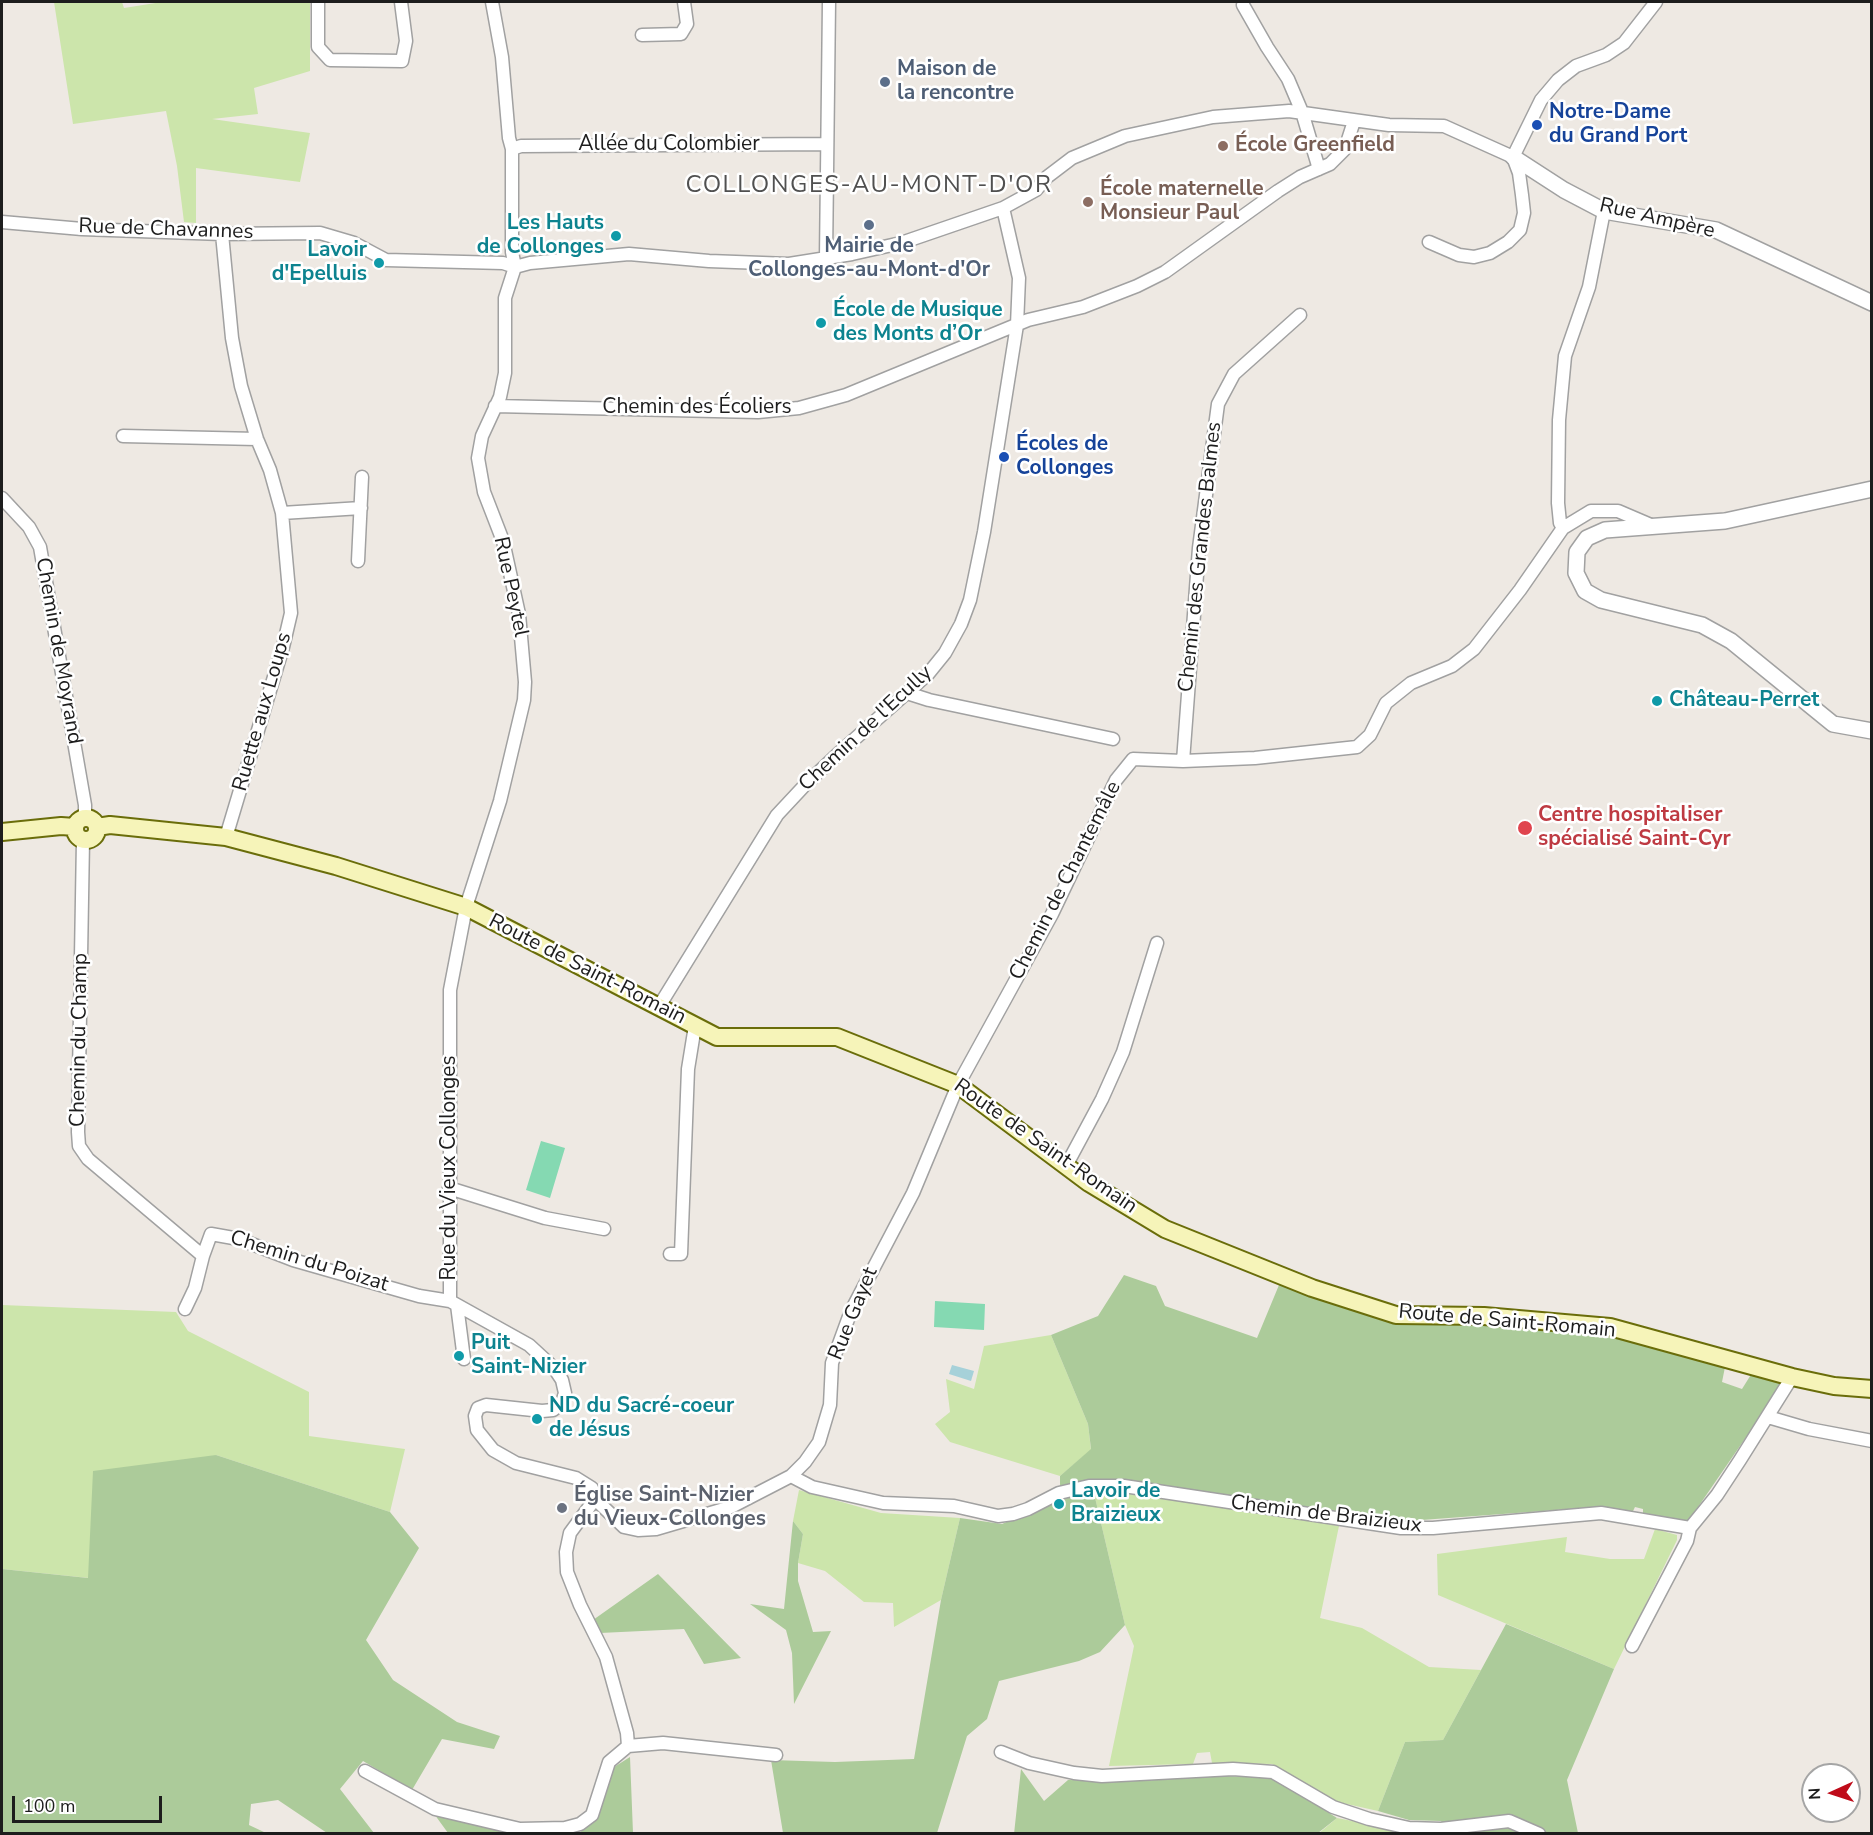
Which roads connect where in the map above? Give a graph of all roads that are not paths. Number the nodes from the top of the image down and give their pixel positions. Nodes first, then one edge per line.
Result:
1 (318, 2) edge
2 (401, 2) edge
3 (492, 2) edge
4 (684, 2) edge
5 (829, 2) edge
6 (1656, 2) edge
7 (1240, 3) edge
8 (642, 35) dead end
9 (1302, 112) junction
10 (1354, 121) junction
11 (827, 144) junction
12 (512, 149) junction
13 (1513, 157) junction
14 (1319, 169) junction
15 (1003, 208) junction
16 (1604, 211) junction
17 (2, 222) edge
18 (222, 234) junction
19 (1429, 242) dead end
20 (826, 258) junction
21 (515, 267) junction
22 (1872, 303) edge
23 (1300, 315) dead end
24 (1017, 325) junction
25 (495, 406) junction
26 (123, 436) dead end
27 (257, 438) junction
28 (362, 477) dead end
29 (1872, 489) edge
30 (2, 498) edge
31 (361, 508) junction
32 (282, 513) junction
33 (1653, 526) junction
34 (1563, 528) junction
35 (358, 561) dead end
36 (907, 693) junction
37 (1872, 731) edge
38 (1113, 739) dead end
39 (1183, 761) junction
40 (85, 828) junction
41 (2, 832) edge
42 (226, 837) junction
43 (466, 907) junction
44 (1157, 943) dead end
45 (658, 1008) junction
46 (695, 1026) junction
47 (958, 1085) junction
48 (1066, 1166) junction
49 (449, 1188) junction
50 (604, 1229) dead end
51 (670, 1254) dead end
52 (203, 1256) junction
53 (453, 1303) junction
54 (185, 1309) dead end
55 (464, 1359) dead end
56 (1792, 1377) junction
57 (1872, 1389) edge
58 (1768, 1417) junction
59 (1872, 1441) edge
60 (791, 1476) junction
61 (595, 1499) junction
62 (1690, 1528) junction
63 (1632, 1646) dead end
64 (628, 1746) junction
65 (1001, 1752) dead end
66 (776, 1755) dead end
67 (365, 1771) dead end
68 (1539, 1833) edge

1 - 2 street
3 - 12 street
4 - 8 street
5 - 11 street
6 - 13 street
7 - 9 street
9 - 10 street, Rue de Chavannes
9 - 14 street
9 - 15 street, Rue de Chavannes
10 - 13 street, Rue de Chavannes
10 - 14 street, Chemin des Écoliers
11 - 12 street, Allée du Colombier
11 - 20 street
12 - 21 street
13 - 16 street, Rue Ampère
13 - 19 street
14 - 24 street, Chemin des Écoliers
15 - 20 street, Rue de Chavannes
15 - 24 street, Chemin de l'Ecully
16 - 22 street, Rue Ampère
16 - 34 street
17 - 18 street, Rue de Chavannes
18 - 21 street, Rue de Chavannes
18 - 27 street, Ruette aux Loups
20 - 21 street, Rue de Chavannes
21 - 25 street, Rue Peytel
23 - 39 street, Chemin des Grandes Balmes
24 - 25 street, Chemin des Écoliers
24 - 36 street, Chemin de l'Ecully
25 - 43 street, Rue Peytel
26 - 27 street
27 - 32 street, Ruette aux Loups
28 - 31 street
29 - 33 street
30 - 40 street, Chemin de Moyrand
31 - 32 street
31 - 35 street
32 - 42 street, Ruette aux Loups
33 - 34 street, Chemin de Chantemâle
33 - 37 street
34 - 39 street, Chemin de Chantemâle
36 - 38 street
36 - 45 street, Chemin de l'Ecully
39 - 47 street, Chemin de Chantemâle
40 - 41 main road, Route de Saint-Romain
40 - 42 main road, Route de Saint-Romain
40 - 52 street, Chemin du Champ
42 - 43 main road, Route de Saint-Romain
43 - 45 main road, Route de Saint-Romain
43 - 49 street, Rue du Vieux Collonges
44 - 48 street
45 - 46 main road, Route de Saint-Romain
46 - 47 main road, Route de Saint-Romain
46 - 51 street
47 - 48 main road, Route de Saint-Romain
47 - 60 street, Rue Gayet
48 - 56 main road, Route de Saint-Romain
49 - 50 street
49 - 53 street, Rue du Vieux Collonges
52 - 53 street, Chemin du Poizat
52 - 54 street, Chemin du Poizat
53 - 55 street
53 - 61 street, Rue du Vieux Collonges
56 - 57 main road, Route de Saint-Romain
56 - 58 street
58 - 59 street
58 - 62 street
60 - 61 street, Rue Gayet
60 - 62 street, Chemin de Braizieux
61 - 64 street
62 - 63 street
64 - 66 street
64 - 67 street
65 - 68 street

